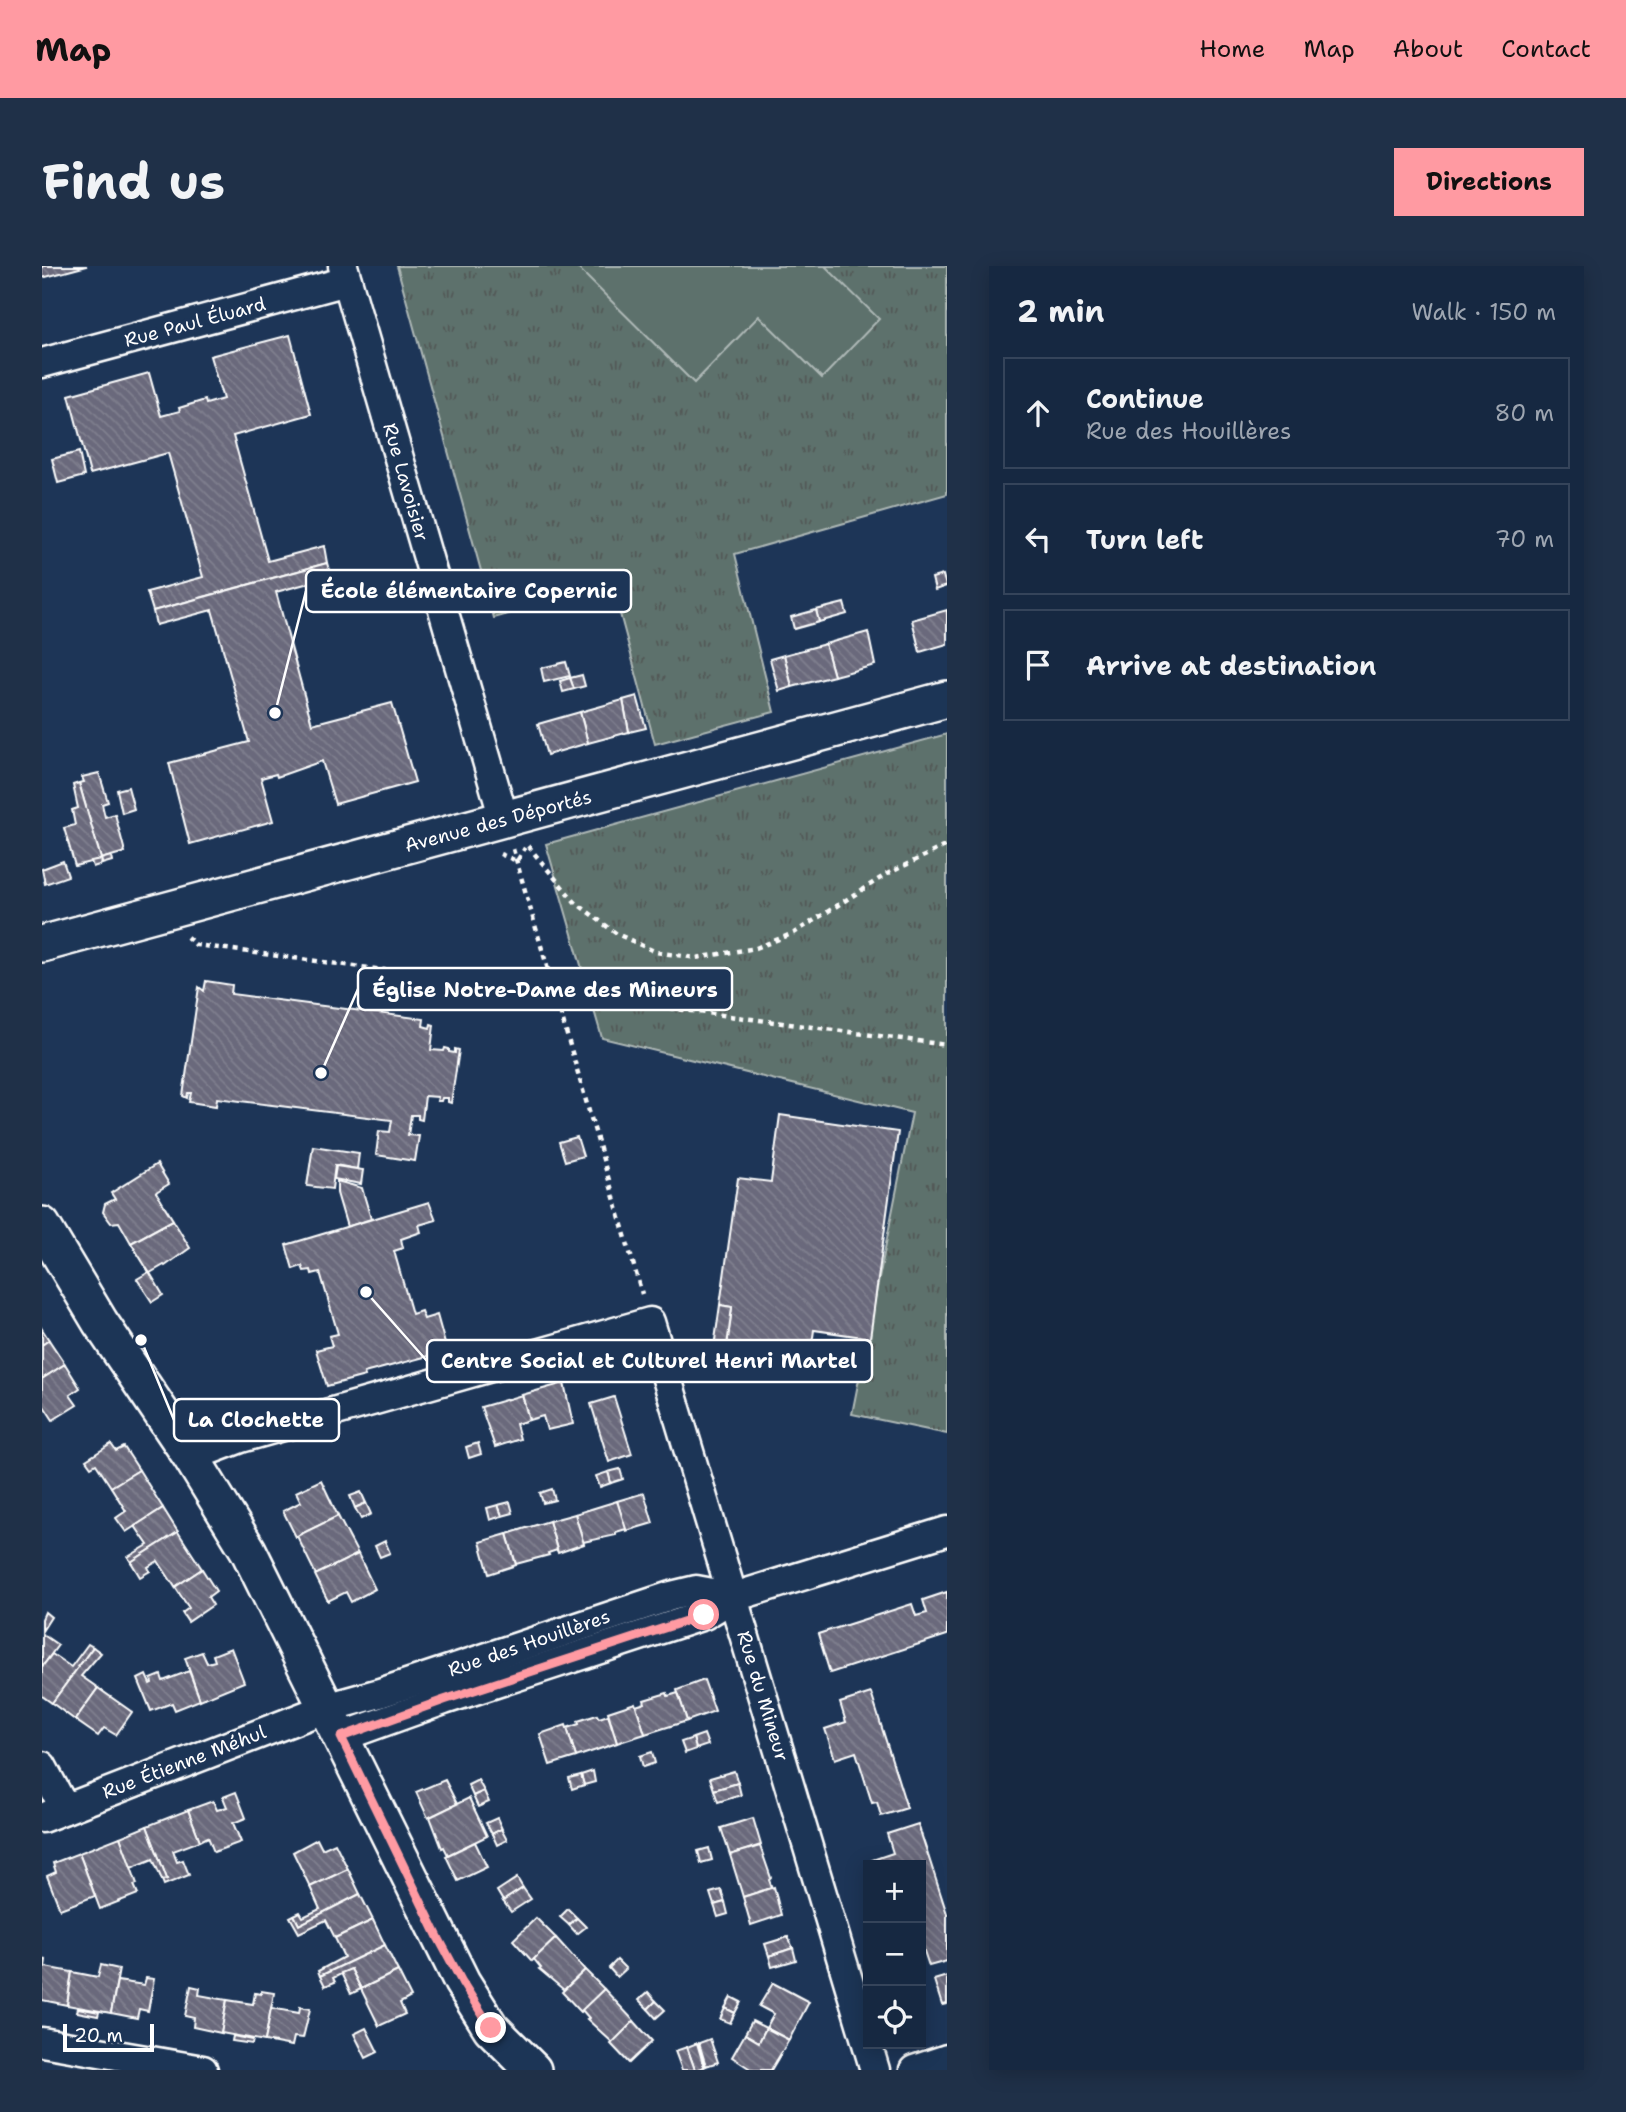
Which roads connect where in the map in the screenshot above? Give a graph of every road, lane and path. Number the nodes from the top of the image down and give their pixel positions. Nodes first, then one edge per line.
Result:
1 (345, 274) edge
2 (42, 363) edge
3 (947, 699) edge
4 (516, 832) junction
5 (947, 845) edge
6 (160, 913) junction
7 (45, 945) edge
8 (556, 994) junction
9 (947, 1045) edge
10 (42, 1225) edge
11 (650, 1322) junction
12 (191, 1457) junction
13 (947, 1531) edge
14 (734, 1597) junction
15 (333, 1722) junction
16 (42, 1766) edge
17 (53, 1814) edge
18 (42, 2042) edge
19 (947, 2059) edge
20 (203, 2070) edge
21 (533, 2070) edge
22 (875, 2070) edge
23 (914, 2070) edge

1 - 2 street, Rue Paul Éluard
1 - 4 street, Rue Lavoisier
3 - 4 street, Avenue des Déportés
4 - 5 path
4 - 6 street, Avenue des Déportés
4 - 8 path
6 - 7 street, Avenue des Déportés
6 - 8 path
8 - 9 path
8 - 11 path
10 - 12 street
11 - 12 street
11 - 14 street, Rue du Mineur
12 - 15 street
13 - 14 street, Rue des Houillères
14 - 15 street, Rue des Houillères
14 - 22 street, Rue du Mineur
15 - 17 street, Rue Étienne Méhul
15 - 21 street
16 - 17 street
18 - 20 street
19 - 23 street

